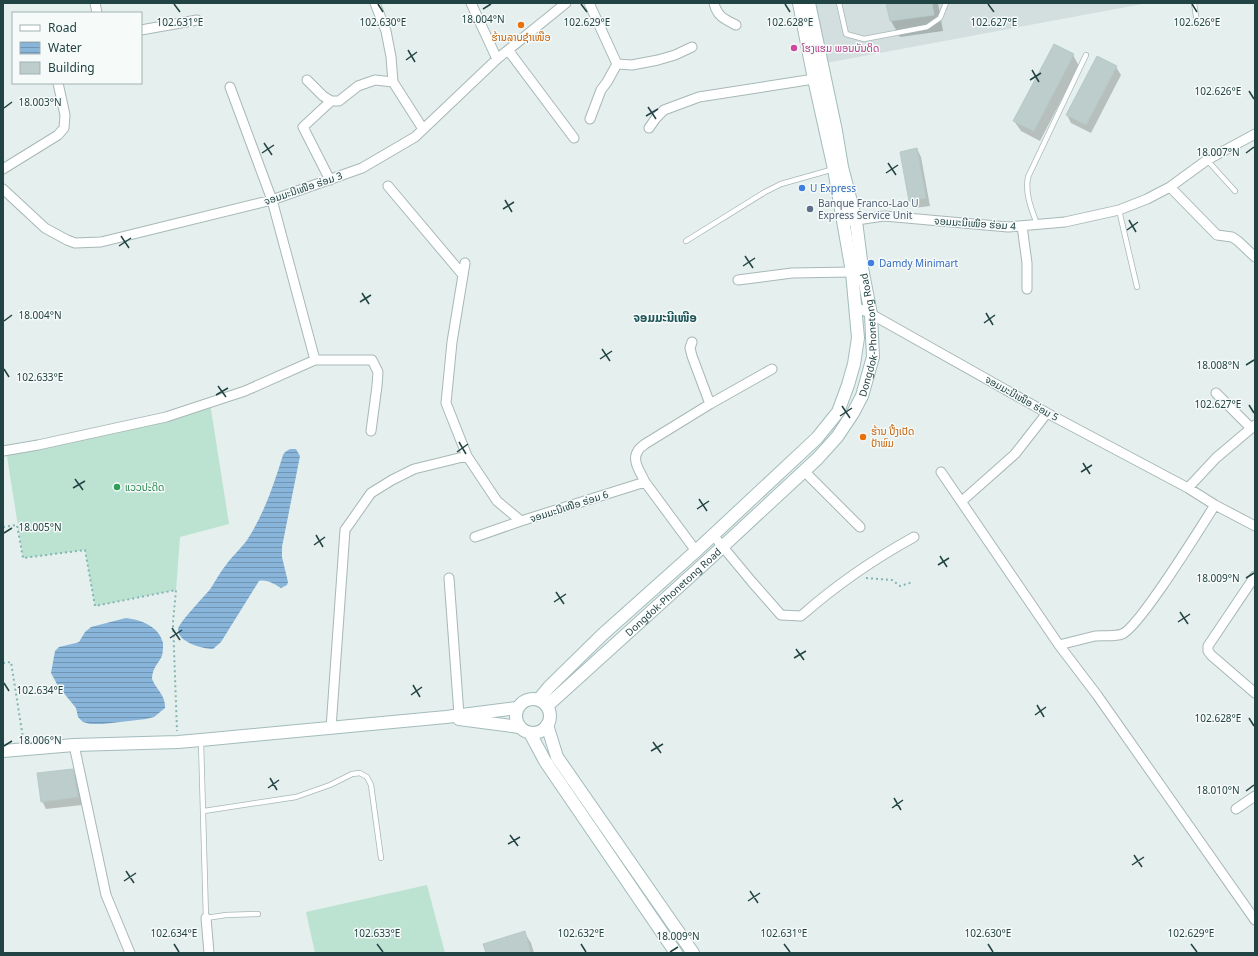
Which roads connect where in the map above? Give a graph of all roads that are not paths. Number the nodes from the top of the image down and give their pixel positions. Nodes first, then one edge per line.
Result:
1 (375, 3) edge
2 (471, 3) edge
3 (566, 3) edge
4 (589, 3) edge
5 (714, 3) edge
6 (799, 3) edge
7 (809, 3) edge
8 (839, 3) edge
9 (946, 3) edge
10 (1194, 3) edge
11 (197, 20) dead end
12 (1197, 23) dead end
13 (736, 25) dead end
14 (142, 30) edge
15 (692, 47) dead end
16 (508, 50) junction
17 (1086, 55) dead end
18 (497, 59) junction
19 (617, 64) junction
20 (814, 79) junction
21 (307, 80) dead end
22 (393, 82) junction
23 (58, 84) edge
24 (230, 87) dead end
25 (332, 101) junction
26 (590, 119) dead end
27 (649, 128) dead end
28 (423, 129) junction
29 (1255, 134) edge
30 (574, 138) dead end
31 (1207, 160) junction
32 (3, 169) edge
33 (834, 169) junction
34 (330, 180) junction
35 (388, 186) dead end
36 (1170, 187) junction
37 (3, 189) edge
38 (1236, 191) dead end
39 (272, 200) junction
40 (1119, 210) junction
41 (856, 220) junction
42 (843, 222) junction
43 (1037, 224) junction
44 (1022, 226) junction
45 (686, 241) dead end
46 (1255, 257) edge
47 (465, 263) dead end
48 (852, 272) junction
49 (463, 274) junction
50 (738, 280) dead end
51 (1137, 287) dead end
52 (1026, 289) dead end
53 (856, 307) junction
54 (871, 314) junction
55 (692, 342) dead end
56 (315, 360) junction
57 (772, 369) dead end
58 (1216, 393) dead end
59 (710, 404) junction
60 (1047, 413) junction
61 (1253, 426) edge
62 (371, 431) dead end
63 (3, 451) edge
64 (467, 456) junction
65 (804, 471) junction
66 (941, 472) dead end
67 (645, 482) junction
68 (1188, 488) junction
69 (962, 501) junction
70 (1215, 505) junction
71 (521, 521) junction
72 (1255, 526) edge
73 (860, 527) dead end
74 (713, 535) junction
75 (474, 537) dead end
76 (914, 537) dead end
77 (723, 547) junction
78 (696, 551) junction
79 (1255, 576) edge
80 (449, 578) dead end
81 (1060, 645) junction
82 (1255, 693) edge
83 (543, 703) junction
84 (517, 708) junction
85 (458, 715) junction
86 (446, 717) junction
87 (547, 725) junction
88 (331, 728) junction
89 (525, 730) junction
90 (201, 740) junction
91 (74, 745) junction
92 (3, 751) edge
93 (1255, 796) edge
94 (1236, 809) dead end
95 (204, 811) junction
96 (381, 858) dead end
97 (258, 914) dead end
98 (206, 918) junction
99 (1255, 920) edge
100 (130, 953) edge
101 (209, 953) edge
102 (676, 953) edge
103 (693, 953) edge

1 - 22 street
2 - 18 street
3 - 16 street, ຈອມມະນີເໜືອ ຮ່ອມ 3
4 - 19 street
5 - 13 street
6 - 20 main road, Dongdok-Phonetong Road
7 - 41 main road, Dongdok-Phonetong Road
8 - 9 lane
10 - 12 lane
11 - 14 street
15 - 19 street
16 - 18 street, ຈອມມະນີເໜືອ ຮ່ອມ 3
16 - 30 street
17 - 43 lane
18 - 28 street, ຈອມມະນີເໜືອ ຮ່ອມ 3
19 - 26 street
20 - 27 street
20 - 33 main road, Dongdok-Phonetong Road
21 - 25 street
22 - 25 street
22 - 28 street
23 - 32 street
24 - 39 street
25 - 34 street
28 - 34 street, ຈອມມະນີເໜືອ ຮ່ອມ 3
29 - 31 street, ຈອມມະນີເໜືອ ຮ່ອມ 4
31 - 36 street, ຈອມມະນີເໜືອ ຮ່ອມ 4
31 - 38 lane
33 - 42 main road, Dongdok-Phonetong Road
33 - 45 lane
34 - 39 street, ຈອມມະນີເໜືອ ຮ່ອມ 3
35 - 49 street
36 - 40 street, ຈອມມະນີເໜືອ ຮ່ອມ 4
36 - 46 street
37 - 39 street, ຈອມມະນີເໜືອ ຮ່ອມ 3
39 - 56 street
40 - 43 street, ຈອມມະນີເໜືອ ຮ່ອມ 4
40 - 51 lane
41 - 42 street, ຈອມມະນີເໜືອ ຮ່ອມ 4
41 - 44 street, ຈອມມະນີເໜືອ ຮ່ອມ 4
41 - 54 main road, Dongdok-Phonetong Road
42 - 48 main road, Dongdok-Phonetong Road
43 - 44 street, ຈອມມະນີເໜືອ ຮ່ອມ 4
44 - 52 street
47 - 49 street, ຈອມມະນີເໜືອ ຮ່ອມ 6
48 - 50 street
48 - 53 main road, Dongdok-Phonetong Road
49 - 64 street, ຈອມມະນີເໜືອ ຮ່ອມ 6
53 - 54 street, ຈອມມະນີເໜືອ ຮ່ອມ 5
53 - 74 main road, Dongdok-Phonetong Road
54 - 60 street, ຈອມມະນີເໜືອ ຮ່ອມ 5
54 - 65 main road, Dongdok-Phonetong Road
55 - 59 street
56 - 62 street
56 - 63 street
57 - 59 street
58 - 61 street
59 - 67 street
60 - 68 street, ຈອມມະນີເໜືອ ຮ່ອມ 5
60 - 69 street
61 - 68 street
64 - 71 street, ຈອມມະນີເໜືອ ຮ່ອມ 6
64 - 88 street
65 - 73 street
65 - 77 main road, Dongdok-Phonetong Road
66 - 69 street
67 - 71 street, ຈອມມະນີເໜືອ ຮ່ອມ 6
67 - 78 street
68 - 70 street, ຈອມມະນີເໜືອ ຮ່ອມ 5
69 - 81 street
70 - 72 street, ຈອມມະນີເໜືອ ຮ່ອມ 5
70 - 81 street
71 - 75 street
74 - 77 street
74 - 78 main road, Dongdok-Phonetong Road
76 - 77 street
77 - 83 main road, Dongdok-Phonetong Road
78 - 83 main road, Dongdok-Phonetong Road
79 - 82 street
80 - 85 street
81 - 99 street
83 - 84 main road, Dongdok-Phonetong Road
83 - 87 main road
84 - 85 main road
84 - 89 main road
85 - 86 main road
86 - 88 main road
86 - 89 main road
87 - 89 main road
87 - 103 main road
88 - 90 main road
89 - 102 main road
90 - 91 main road
90 - 95 lane
91 - 92 main road
91 - 100 street
93 - 94 street
95 - 96 lane
95 - 98 lane
97 - 98 lane
98 - 101 street

